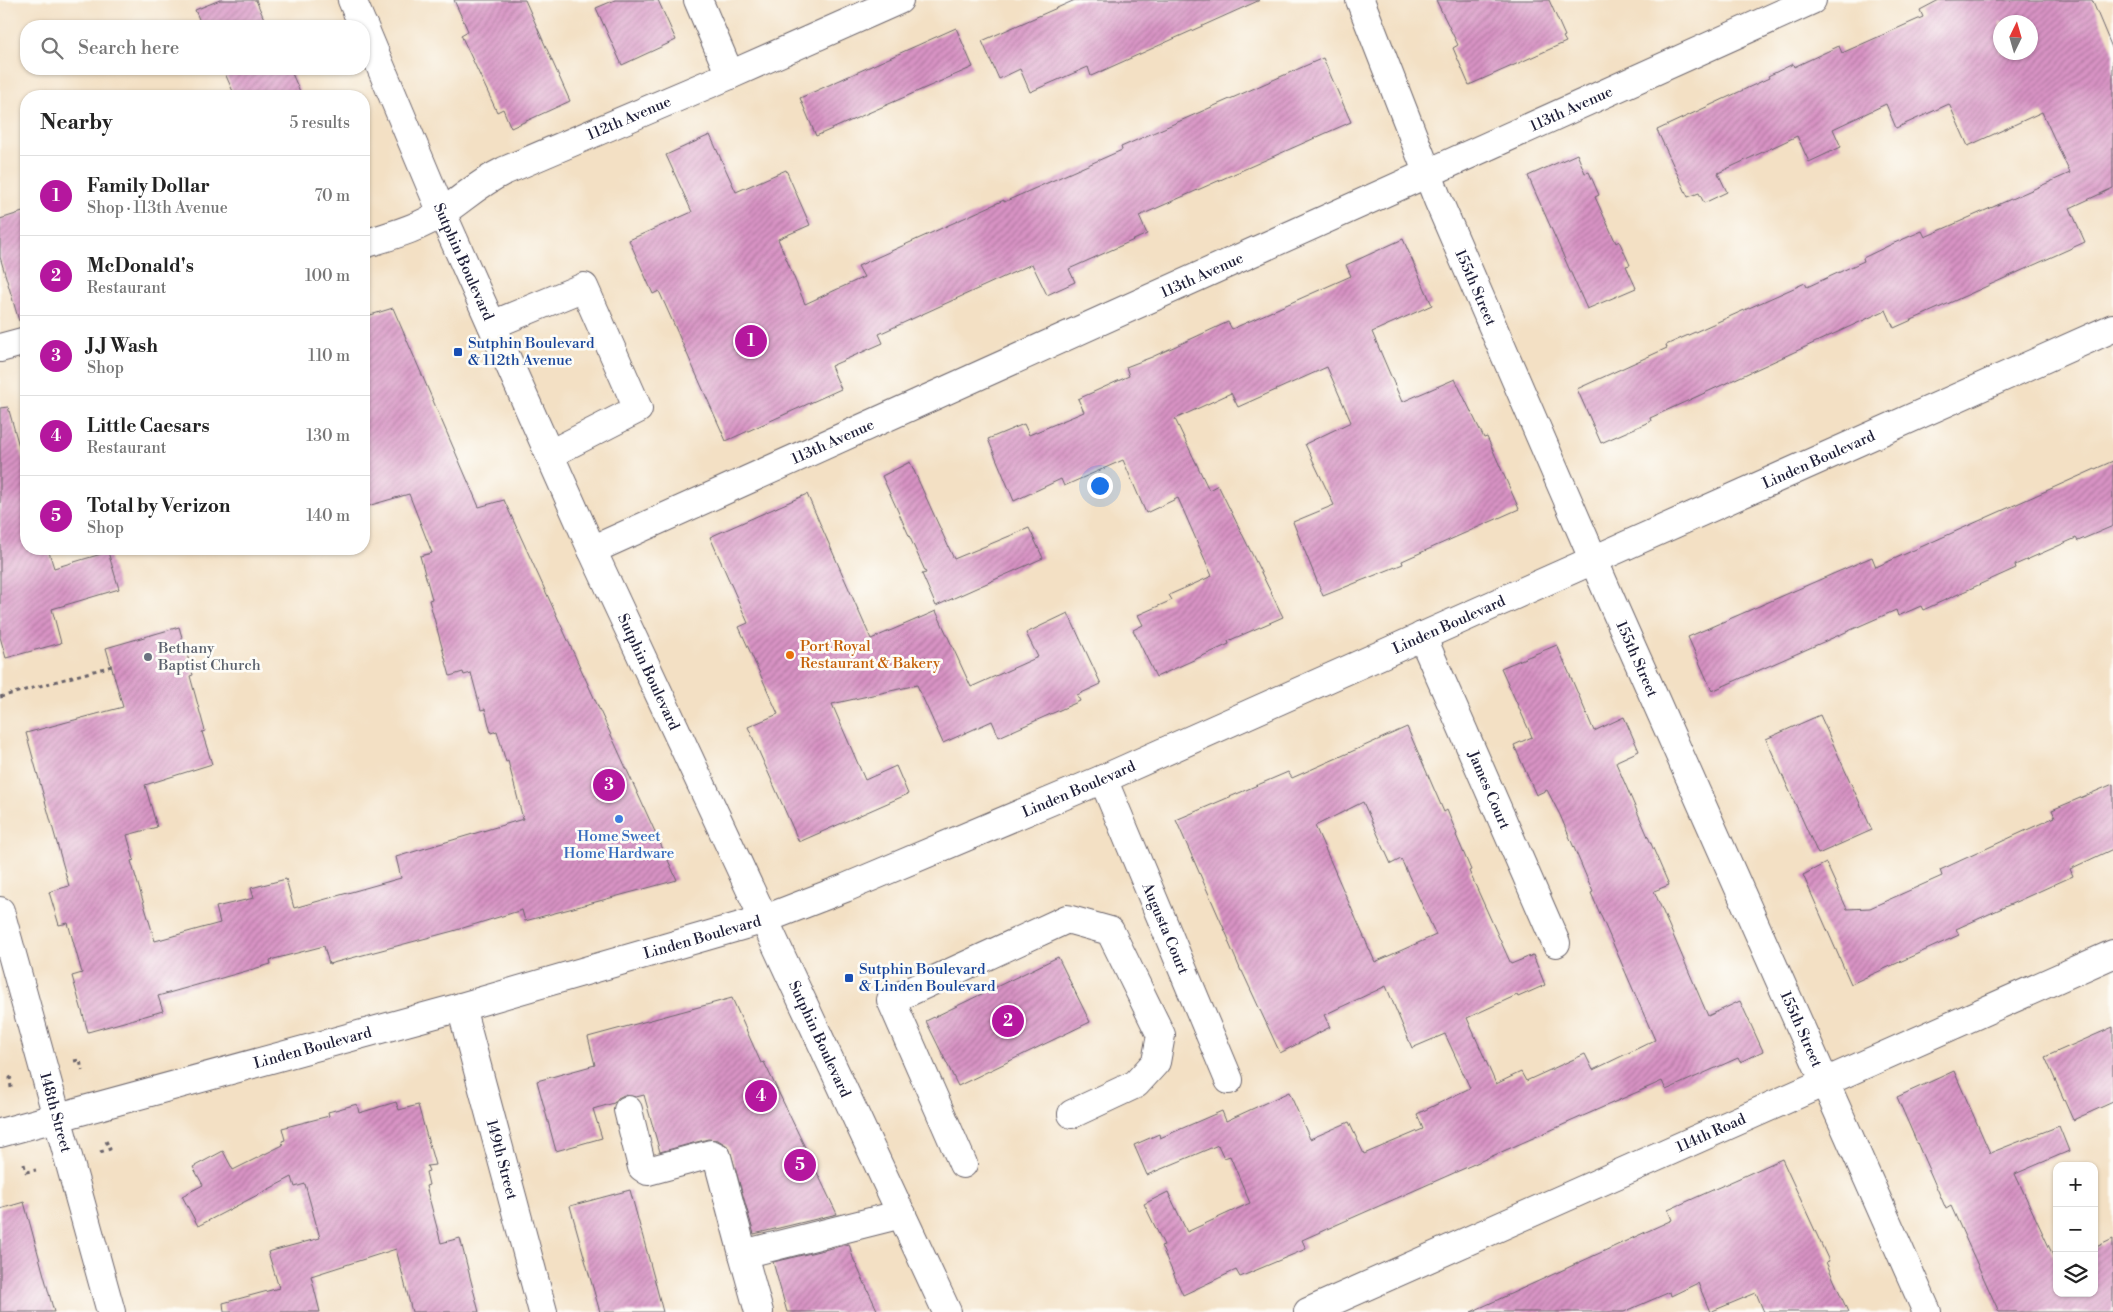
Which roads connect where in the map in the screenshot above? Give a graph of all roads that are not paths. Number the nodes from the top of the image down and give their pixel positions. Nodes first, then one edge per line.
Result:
1 (352, 0) edge
2 (698, 0) edge
3 (899, 0) edge
4 (1360, 0) edge
5 (1812, 0) edge
6 (361, 20) edge
7 (370, 41) edge
8 (730, 75) junction
9 (1427, 173) junction
10 (442, 213) junction
11 (370, 242) edge
12 (492, 325) junction
13 (2113, 328) edge
14 (20, 343) edge
15 (0, 348) edge
16 (550, 454) junction
17 (592, 550) junction
18 (1593, 559) junction
19 (1422, 636) junction
20 (1103, 779) junction
21 (0, 911) edge
22 (765, 919) junction
23 (1556, 943) dead end
24 (2113, 954) edge
25 (461, 1007) junction
26 (1229, 1080) dead end
27 (1824, 1082) junction
28 (628, 1110) dead end
29 (1072, 1114) dead end
30 (57, 1117) junction
31 (0, 1133) edge
32 (962, 1164) dead end
33 (902, 1214) junction
34 (743, 1254) junction
35 (111, 1312) edge
36 (543, 1312) edge
37 (759, 1312) edge
38 (947, 1312) edge
39 (1308, 1312) edge
40 (1927, 1312) edge

1 - 6 street, Sutphin Boulevard
2 - 8 street
3 - 8 street, 112th Avenue
4 - 9 street, 155th Street
5 - 9 street, 113th Avenue
7 - 10 street, Sutphin Boulevard
8 - 10 street, 112th Avenue
9 - 17 street, 113th Avenue
9 - 18 street, 155th Street
10 - 11 street, 112th Avenue
10 - 12 street, Sutphin Boulevard
12 - 16 street, Sutphin Boulevard
12 - 16 street
13 - 18 street, Linden Boulevard
14 - 15 street
16 - 17 street, Sutphin Boulevard
17 - 22 street, Sutphin Boulevard
18 - 19 street, Linden Boulevard
18 - 27 street, 155th Street
19 - 20 street, Linden Boulevard
19 - 23 street, James Court
20 - 22 street, Linden Boulevard
20 - 26 street, Augusta Court
21 - 30 street, 148th Street
22 - 25 street, Linden Boulevard
22 - 33 street, Sutphin Boulevard
24 - 27 street, 114th Road
25 - 30 street, Linden Boulevard
25 - 36 street, 149th Street
27 - 39 street, 114th Road
27 - 40 street, 155th Street
28 - 34 street
29 - 32 street
30 - 31 street, Linden Boulevard
30 - 35 street, 148th Street
33 - 34 street
33 - 38 street, Sutphin Boulevard
34 - 37 street

